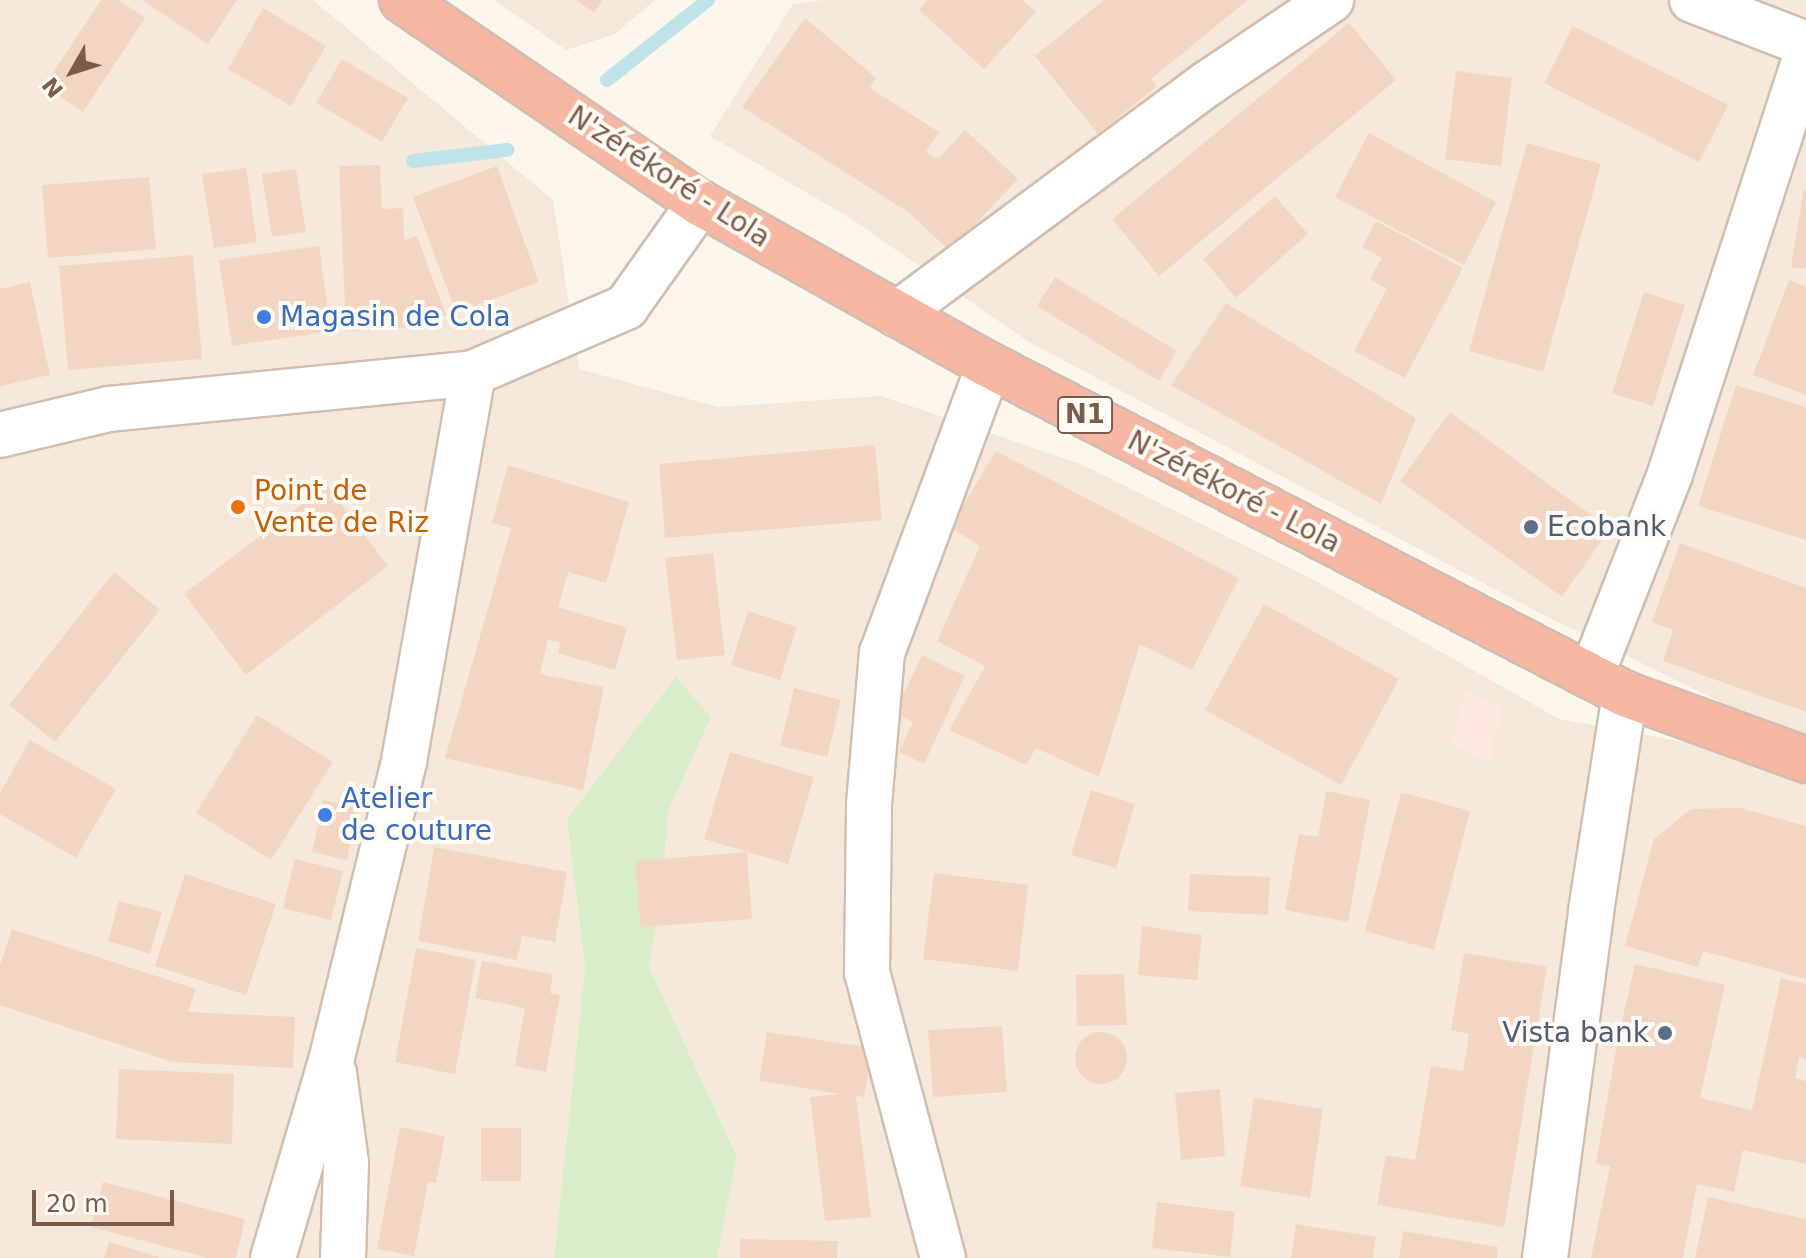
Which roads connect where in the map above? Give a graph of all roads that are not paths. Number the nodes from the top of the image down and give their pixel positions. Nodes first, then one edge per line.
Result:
1 (402, 0) edge
2 (1331, 0) edge
3 (1692, 0) edge
4 (1806, 44) edge
5 (1806, 56) edge
6 (700, 203) junction
7 (897, 314) junction
8 (989, 365) junction
9 (473, 373) junction
10 (0, 435) edge
11 (1608, 685) junction
12 (1806, 760) edge
13 (332, 1057) junction
14 (273, 1258) edge
15 (343, 1258) edge
16 (943, 1258) edge
17 (1545, 1258) edge

1 - 6 highway, N'zérékoré - Lola / N1
2 - 7 street
3 - 4 street
5 - 11 street
6 - 7 highway, N'zérékoré - Lola / N1
6 - 9 street
7 - 8 highway, N'zérékoré - Lola / N1
8 - 11 highway, N'zérékoré - Lola / N1
8 - 16 street
9 - 10 street
9 - 13 street
11 - 12 highway, N'zérékoré - Lola / N1
11 - 17 street
13 - 14 street
13 - 15 street

